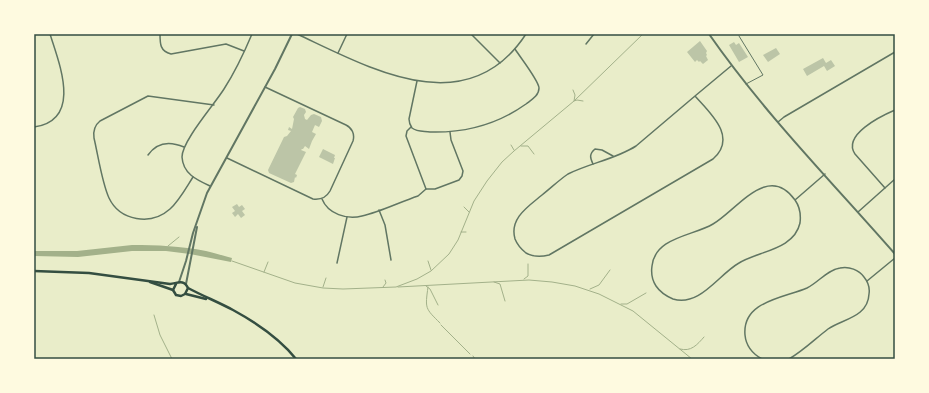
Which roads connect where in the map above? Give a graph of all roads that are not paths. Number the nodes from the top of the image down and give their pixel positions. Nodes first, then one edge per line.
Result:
1 (50, 34) edge
2 (160, 34) edge
3 (252, 34) edge
4 (292, 34) edge
5 (297, 34) edge
6 (347, 34) edge
7 (471, 34) edge
8 (526, 34) edge
9 (594, 34) edge
10 (709, 34) edge
11 (739, 36) dead end
12 (586, 44) dead end
13 (515, 49) junction
14 (244, 51) junction
15 (895, 52) edge
16 (338, 53) junction
17 (500, 63) junction
18 (731, 66) junction
19 (417, 81) junction
20 (746, 84) junction
21 (265, 87) junction
22 (695, 96) junction
23 (214, 105) junction
24 (895, 110) edge
25 (778, 122) junction
26 (34, 127) edge
27 (412, 127) junction
28 (450, 132) junction
29 (184, 147) junction
30 (148, 156) dead end
31 (613, 156) junction
32 (226, 158) junction
33 (593, 164) junction
34 (825, 174) junction
35 (193, 177) junction
36 (895, 179) edge
37 (210, 186) junction
38 (885, 188) junction
39 (426, 189) junction
40 (322, 199) junction
41 (796, 200) junction
42 (379, 210) junction
43 (858, 212) junction
44 (347, 217) junction
45 (197, 224) junction
46 (895, 254) edge
47 (895, 258) edge
48 (391, 260) dead end
49 (337, 262) dead end
50 (34, 271) edge
51 (142, 280) junction
52 (867, 282) junction
53 (177, 283) junction
54 (186, 284) junction
55 (188, 288) junction
56 (173, 290) junction
57 (185, 294) junction
58 (212, 300) junction
59 (296, 359) edge
60 (762, 359) edge
61 (789, 359) edge

1 - 26 street
2 - 14 street
3 - 14 street
4 - 21 street
5 - 16 street
6 - 16 street
7 - 17 street
8 - 13 street
9 - 12 street
10 - 18 street
11 - 20 lane
13 - 17 street
13 - 28 street
14 - 23 street
15 - 25 street
16 - 19 street
17 - 19 street
18 - 20 street
18 - 22 street
19 - 27 street
20 - 25 street
21 - 32 street
21 - 40 street
22 - 31 street
22 - 33 street
23 - 29 street
23 - 35 street
24 - 38 street
25 - 34 street
27 - 28 street
27 - 39 street
28 - 39 street
29 - 30 street
29 - 35 street
31 - 33 street
31 - 33 street
32 - 37 street
32 - 40 street
34 - 41 street
34 - 43 street
35 - 37 street
36 - 38 street
37 - 45 street
38 - 43 street
39 - 42 street
40 - 44 street
41 - 41 street
42 - 44 street
42 - 48 street
43 - 46 street
44 - 49 street
45 - 53 street
45 - 54 street
47 - 52 street
50 - 51 main road
51 - 53 main road
51 - 56 main road
52 - 60 street
52 - 61 street
53 - 54 main road
53 - 56 main road
54 - 55 main road
55 - 57 main road
55 - 58 main road
56 - 57 main road
57 - 58 main road
58 - 59 main road

